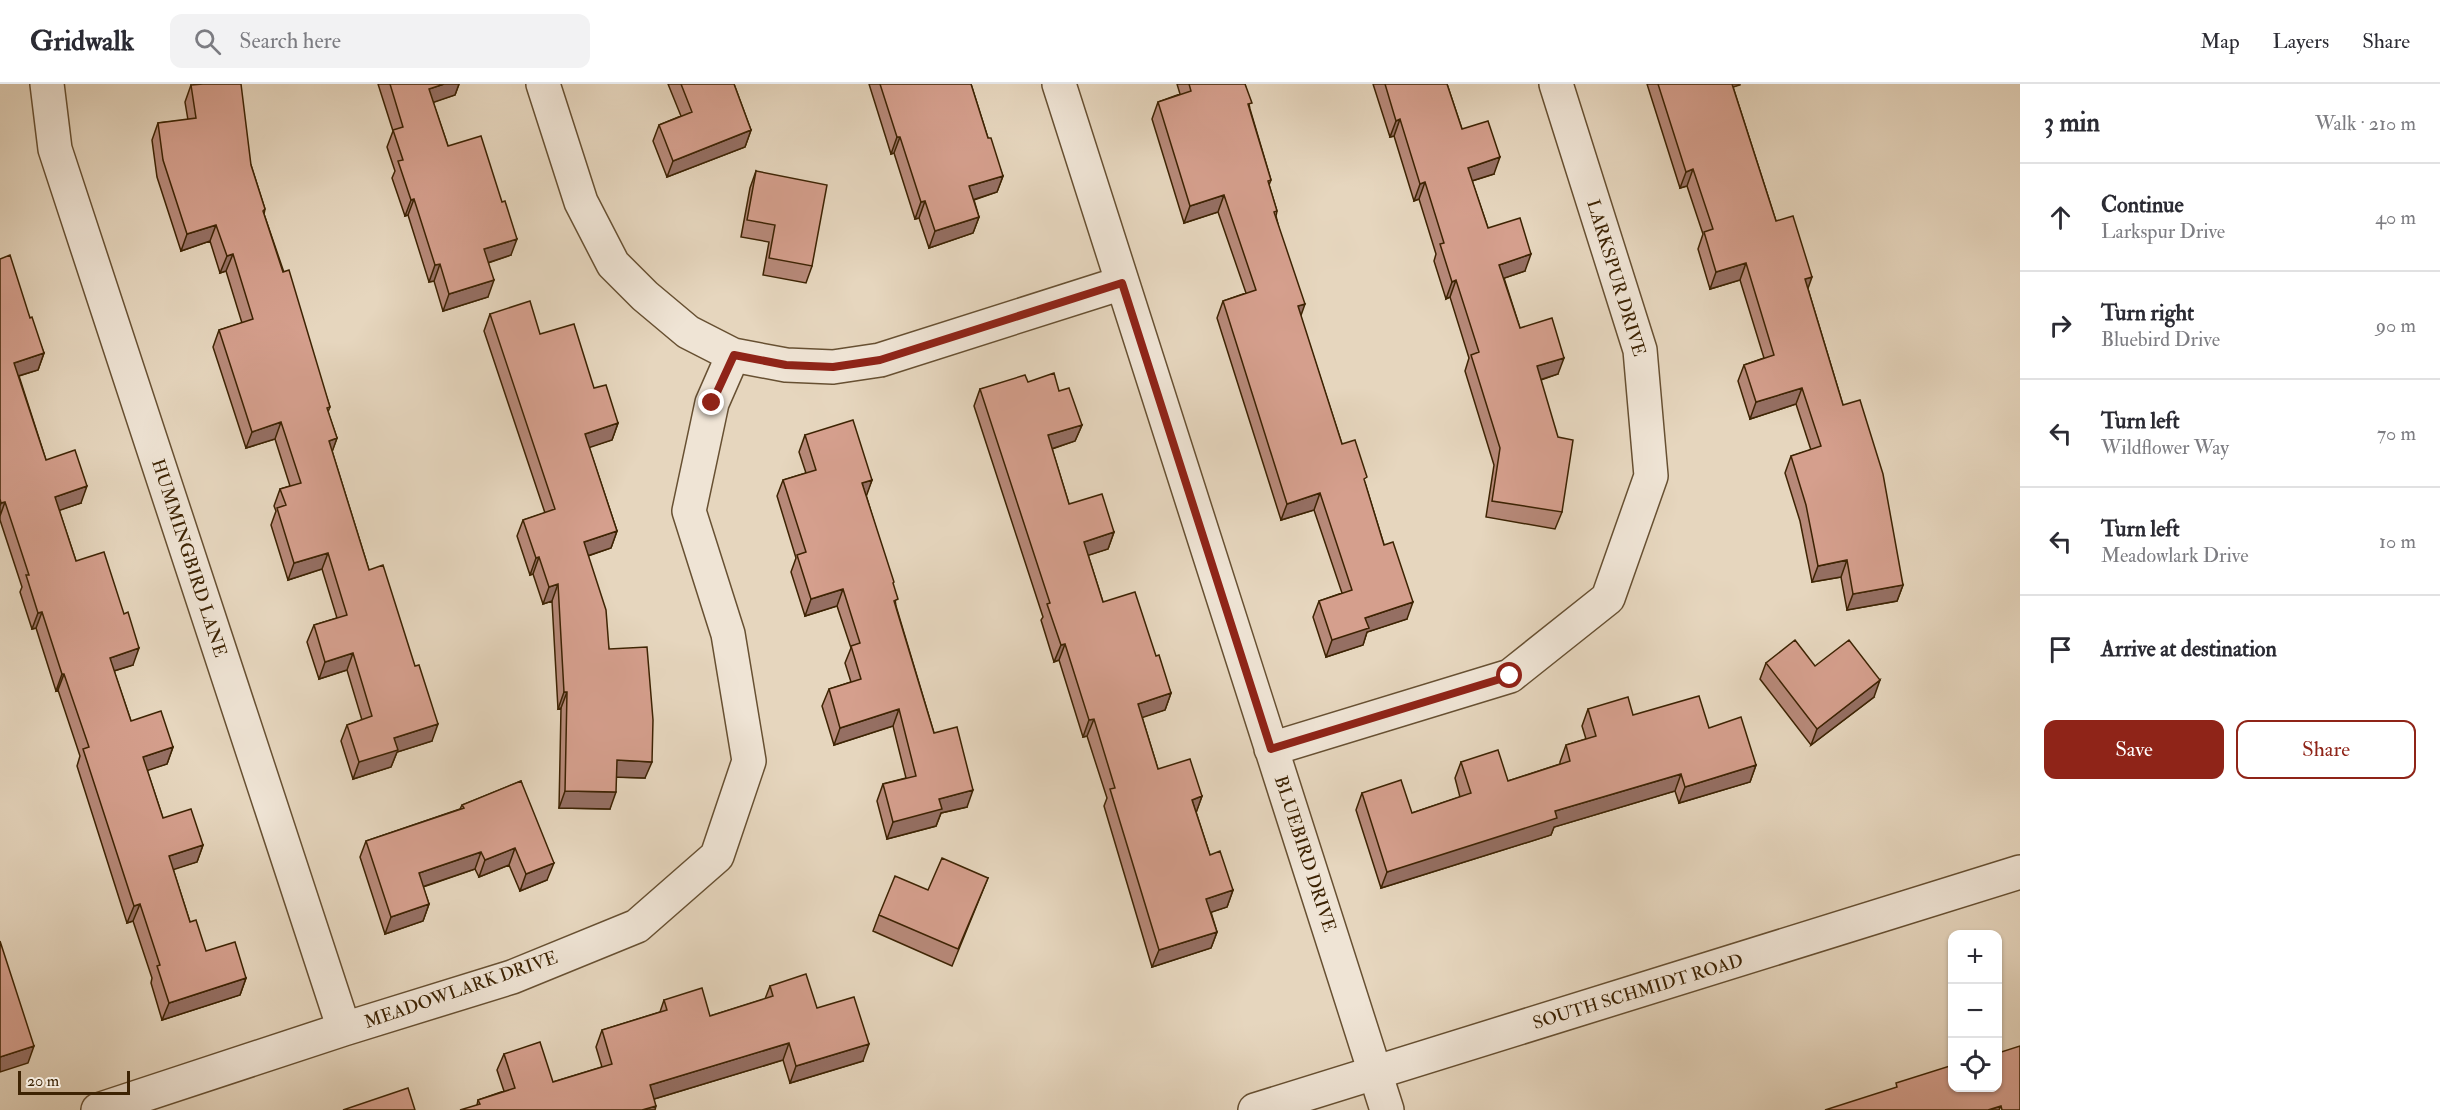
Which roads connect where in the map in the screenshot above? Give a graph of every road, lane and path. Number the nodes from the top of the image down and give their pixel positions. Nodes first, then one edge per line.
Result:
1 (47, 84) edge
2 (543, 84) edge
3 (1059, 84) edge
4 (1556, 84) edge
5 (1122, 283) junction
6 (734, 355) junction
7 (1271, 749) junction
8 (2020, 872) edge
9 (344, 1029) junction
10 (1374, 1072) junction
11 (98, 1110) edge
12 (1255, 1110) edge
13 (1387, 1110) edge

1 - 9 street, HUMMINGBIRD LANE
2 - 6 street
3 - 5 street, BLUEBIRD DRIVE
4 - 7 street, LARKSPUR DRIVE
5 - 6 street
5 - 7 street, BLUEBIRD DRIVE
6 - 9 street, MEADOWLARK DRIVE
7 - 10 street, BLUEBIRD DRIVE
8 - 10 street, SOUTH SCHMIDT ROAD
9 - 11 street, MEADOWLARK DRIVE
10 - 12 street, SOUTH SCHMIDT ROAD
10 - 13 street, BLUEBIRD DRIVE

